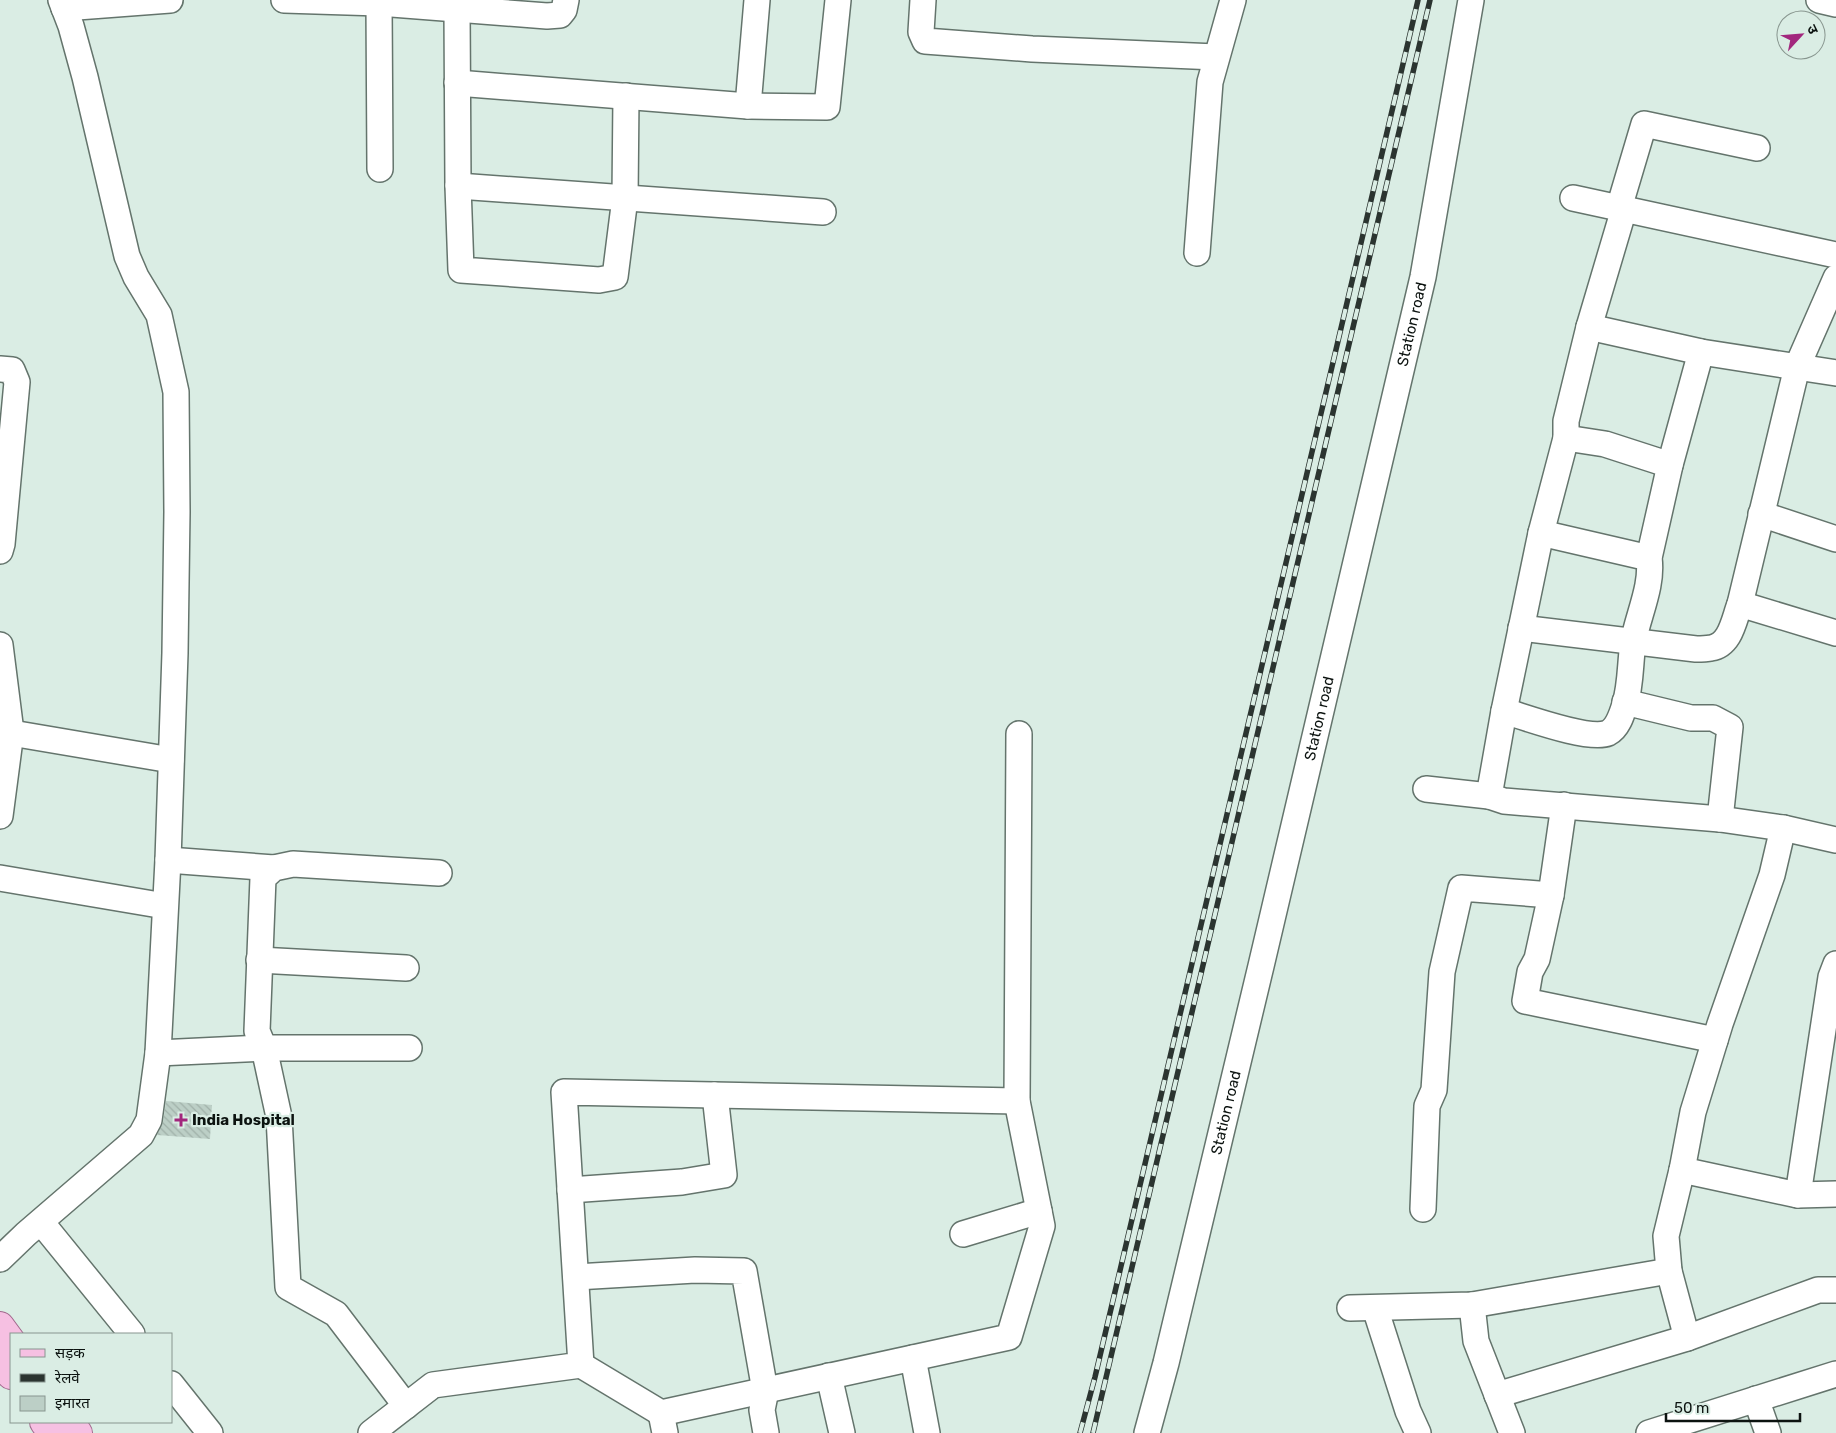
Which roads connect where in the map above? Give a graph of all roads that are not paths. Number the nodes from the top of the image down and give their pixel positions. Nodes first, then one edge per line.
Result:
1 (170, 0) edge
2 (284, 0) edge
3 (566, 0) edge
4 (758, 0) edge
5 (838, 0) edge
6 (923, 0) edge
7 (1233, 0) edge
8 (1471, 0) edge
9 (1819, 0) edge
10 (380, 3) junction
11 (63, 4) edge
12 (1836, 4) edge
13 (457, 10) junction
14 (1216, 57) junction
15 (458, 82) junction
16 (626, 96) junction
17 (748, 106) junction
18 (1757, 148) dead end
19 (380, 169) dead end
20 (458, 186) junction
21 (625, 198) junction
22 (1573, 198) dead end
23 (1622, 209) junction
24 (823, 212) dead end
25 (1197, 253) dead end
26 (1836, 255) edge
27 (1836, 278) edge
28 (1589, 327) junction
29 (1700, 352) junction
30 (1797, 367) junction
31 (0, 369) edge
32 (1836, 373) edge
33 (1566, 438) junction
34 (5, 445) edge
35 (1670, 465) junction
36 (1760, 514) junction
37 (1541, 533) junction
38 (1836, 538) edge
39 (0, 551) edge
40 (1649, 558) junction
41 (1740, 604) junction
42 (1522, 628) junction
43 (1836, 634) edge
44 (1634, 641) junction
45 (0, 645) edge
46 (1626, 702) junction
47 (1504, 711) junction
48 (6, 732) edge
49 (1019, 734) dead end
50 (171, 760) junction
51 (1426, 789) dead end
52 (1489, 796) junction
53 (1564, 805) junction
54 (0, 816) edge
55 (1720, 819) junction
56 (1783, 828) junction
57 (1836, 840) edge
58 (168, 860) junction
59 (274, 868) junction
60 (439, 873) dead end
61 (0, 878) edge
62 (1551, 895) junction
63 (165, 906) junction
64 (259, 960) junction
65 (1836, 964) edge
66 (406, 968) dead end
67 (1715, 1040) junction
68 (264, 1048) junction
69 (409, 1048) dead end
70 (158, 1053) junction
71 (715, 1095) junction
72 (1017, 1101) junction
73 (1682, 1170) junction
74 (570, 1190) junction
75 (1836, 1194) edge
76 (1798, 1195) junction
77 (1422, 1209) dead end
78 (1039, 1211) junction
79 (41, 1222) junction
80 (963, 1234) dead end
81 (0, 1259) edge
82 (1669, 1271) junction
83 (576, 1277) junction
84 (1836, 1290) edge
85 (1472, 1305) junction
86 (1350, 1308) dead end
87 (1375, 1308) junction
88 (0, 1326) edge
89 (131, 1333) edge
90 (1688, 1338) junction
91 (10, 1340) edge
92 (913, 1358) junction
93 (0, 1359) edge
94 (581, 1365) junction
95 (10, 1374) edge
96 (1836, 1374) edge
97 (829, 1376) junction
98 (172, 1385) edge
99 (766, 1390) junction
100 (1497, 1395) junction
101 (1756, 1399) junction
102 (406, 1406) junction
103 (663, 1423) edge
104 (1674, 1429) edge
105 (210, 1433) edge
106 (371, 1433) edge
107 (766, 1433) edge
108 (842, 1433) edge
109 (927, 1433) edge
110 (1147, 1433) edge
111 (1418, 1433) edge
112 (1512, 1433) edge
113 (1649, 1433) edge
114 (1768, 1433) edge

1 - 11 street
2 - 10 street
3 - 13 street
4 - 17 street
5 - 17 street
6 - 14 street
7 - 14 street
8 - 110 street, Station road
9 - 12 street
10 - 13 street
10 - 19 street
11 - 50 street
13 - 15 street
14 - 25 street
15 - 16 street
15 - 20 street
16 - 17 street
16 - 21 street
18 - 23 street
20 - 21 street
20 - 21 street
21 - 24 street
22 - 23 street
23 - 26 street
23 - 28 street
27 - 30 street
28 - 29 street
28 - 33 street
29 - 30 street
29 - 35 street
30 - 32 street
30 - 36 street
31 - 34 street
33 - 35 street
33 - 37 street
34 - 39 street
35 - 40 street
36 - 38 street
36 - 41 street
37 - 40 street
37 - 42 street
40 - 44 street
41 - 43 street
41 - 44 street
42 - 44 street
42 - 47 street
44 - 46 street
45 - 48 street
46 - 47 street
46 - 55 street
47 - 52 street
48 - 50 street
48 - 54 street
49 - 72 street
50 - 58 street
51 - 52 street
52 - 53 street
53 - 55 street
53 - 62 street
55 - 56 street
56 - 57 street
56 - 67 street
58 - 59 street
58 - 63 street
59 - 60 street
59 - 64 street
61 - 63 street
62 - 67 street
62 - 77 street
63 - 70 street
64 - 66 street
64 - 68 street
65 - 76 street
67 - 73 street
68 - 69 street
68 - 70 street
68 - 102 street
70 - 79 street
71 - 72 street
71 - 74 street
71 - 74 street
72 - 78 street
73 - 76 street
73 - 82 street
74 - 83 street
75 - 76 street
78 - 80 street
78 - 92 street
79 - 81 street
79 - 89 street
82 - 85 street
82 - 90 street
83 - 94 street
83 - 99 street
84 - 90 street
85 - 87 street
85 - 100 street
86 - 87 street
87 - 111 street
88 - 91 main road
90 - 100 street
92 - 97 street
92 - 109 street
93 - 95 main road
94 - 102 street
94 - 103 street
96 - 101 street
97 - 99 street
97 - 108 street
98 - 105 street
99 - 103 street
99 - 107 street
100 - 112 street
101 - 104 street
101 - 114 street
102 - 106 street
104 - 113 street

